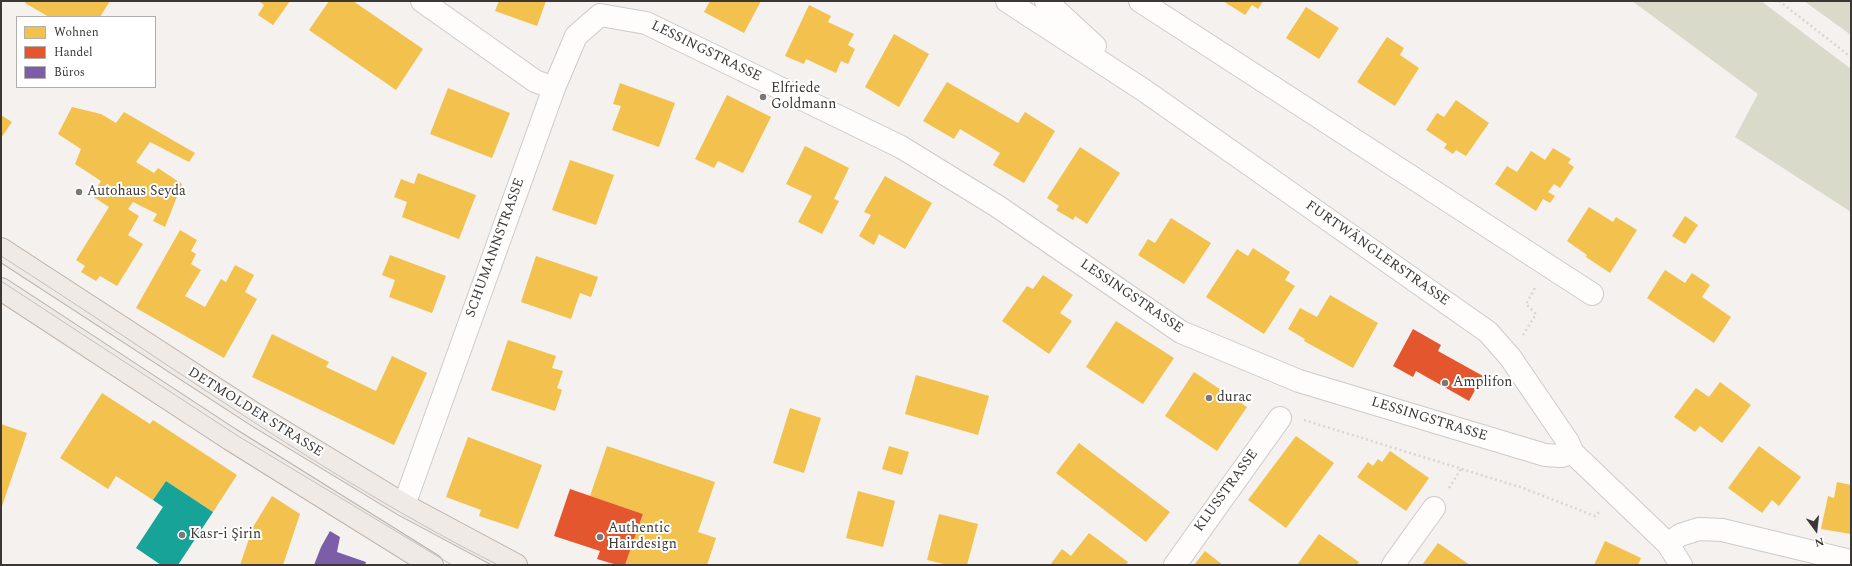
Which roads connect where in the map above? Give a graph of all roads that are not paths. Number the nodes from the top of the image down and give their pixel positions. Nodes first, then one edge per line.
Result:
1 (422, 1) edge
2 (1007, 1) edge
3 (1046, 1) edge
4 (1140, 1) edge
5 (598, 8) edge
6 (554, 88) junction
7 (1145, 91) junction
8 (1, 249) edge
9 (1, 289) edge
10 (1592, 294) dead end
11 (1280, 418) road end
12 (1573, 453) junction
13 (404, 505) junction
14 (1434, 508) dead end
15 (1668, 544) junction
16 (1851, 561) edge
17 (432, 565) edge
18 (516, 565) edge
19 (1175, 565) edge
20 (1393, 565) edge
21 (1681, 565) edge

1 - 6 street
2 - 7 street, FURTWÄNGLERSTRASSE
3 - 7 street, FURTWÄNGLERSTRASSE
4 - 10 street
5 - 6 street, SCHUMANNSTRASSE
5 - 12 street, LESSINGSTRASSE
6 - 13 street, SCHUMANNSTRASSE
7 - 12 street, FURTWÄNGLERSTRASSE
8 - 13 main road, DETMOLDER STRASSE
9 - 17 main road
11 - 19 street, KLUSSTRASSE
12 - 15 street
13 - 18 main road, DETMOLDER STRASSE
14 - 20 street
15 - 16 street
15 - 21 street

